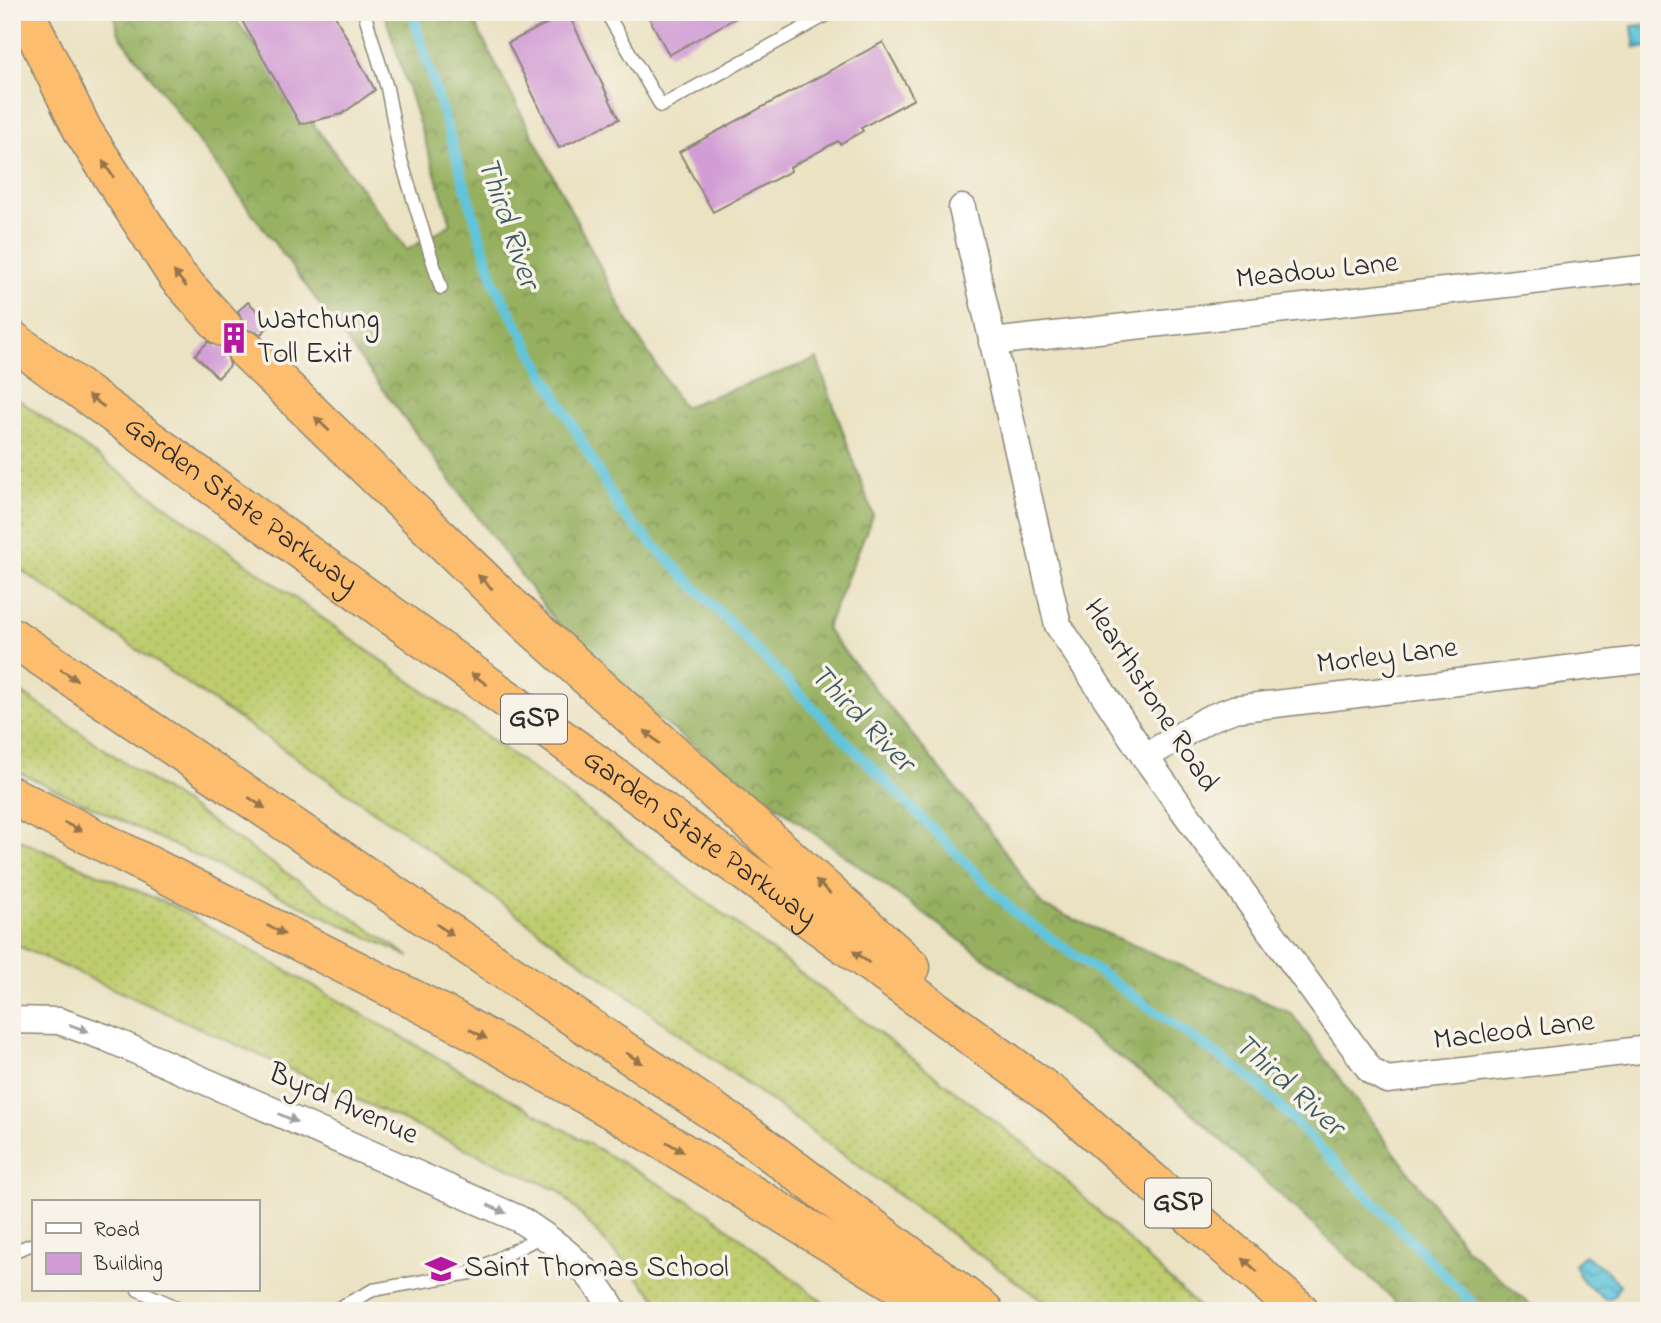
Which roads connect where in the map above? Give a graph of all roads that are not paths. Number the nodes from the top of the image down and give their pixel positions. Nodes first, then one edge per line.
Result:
1 (25, 12) edge
2 (364, 12) edge
3 (606, 12) edge
4 (832, 12) edge
5 (962, 208) dead end
6 (1649, 268) edge
7 (441, 288) dead end
8 (12, 340) edge
9 (992, 342) junction
10 (12, 637) edge
11 (1649, 659) edge
12 (1145, 757) junction
13 (12, 796) edge
14 (12, 1020) edge
15 (1649, 1049) edge
16 (1387, 1080) joint
17 (1055, 1097) junction
18 (544, 1235) junction
19 (32, 1244) edge
20 (12, 1252) edge
21 (143, 1292) edge
22 (186, 1311) edge
23 (333, 1311) edge
24 (614, 1311) edge
25 (942, 1311) edge
26 (984, 1311) edge
27 (1300, 1311) edge

17 -> 1 highway
2 - 7 lane
3 - 4 lane
5 - 9 street, Hearthstone Road
6 - 9 street, Meadow Lane
17 -> 8 highway, Garden State Parkway / GSP
9 - 12 street, Hearthstone Road
10 -> 26 highway
11 - 12 street, Morley Lane
12 - 16 street, Hearthstone Road
13 -> 25 highway
14 -> 18 street, Byrd Avenue
15 - 16 street, Macleod Lane
27 -> 17 highway, Garden State Parkway / GSP
18 - 23 lane
18 - 24 street, Byrd Avenue
19 - 20 lane
21 - 22 lane

